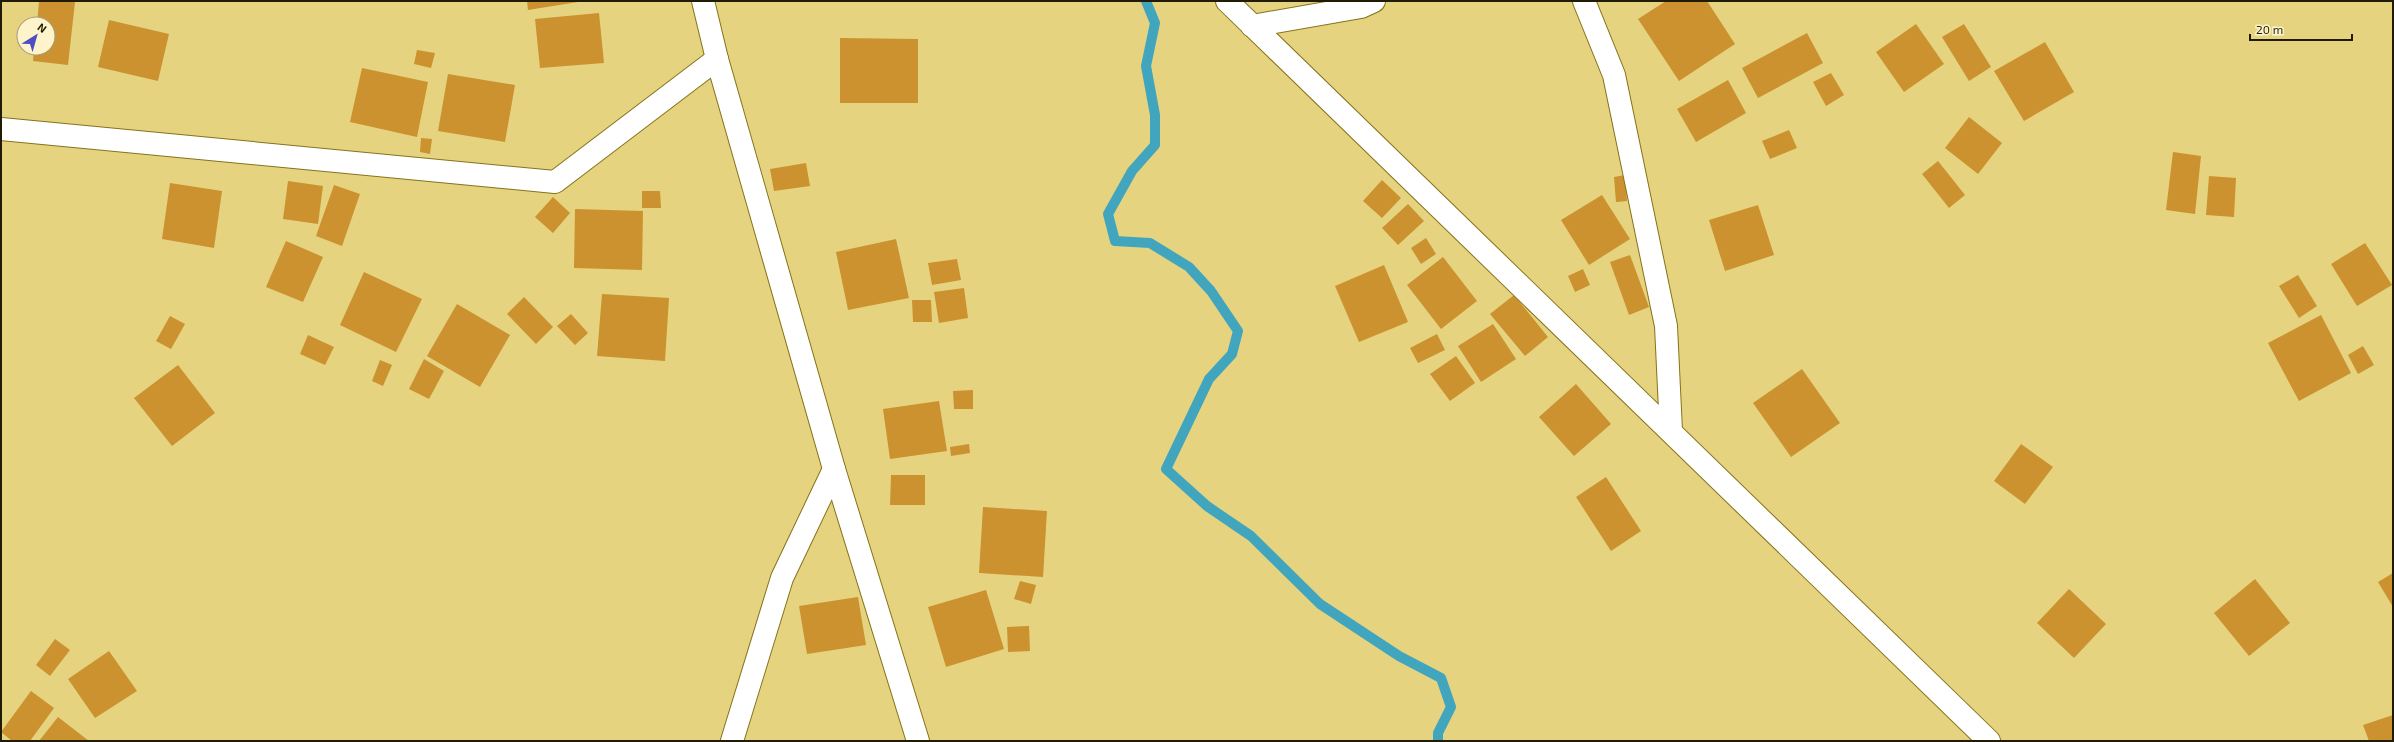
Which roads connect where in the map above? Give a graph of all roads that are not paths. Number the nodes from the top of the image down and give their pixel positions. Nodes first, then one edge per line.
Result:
1 (703, 1) edge
2 (1227, 1) edge
3 (1374, 1) edge
4 (1584, 1) edge
5 (1252, 26) junction
6 (717, 59) junction
7 (1, 129) edge
8 (1671, 431) junction
9 (834, 469) junction
10 (732, 741) edge
11 (918, 741) edge
12 (1989, 741) edge

1 - 6 street
2 - 5 street
3 - 5 street
4 - 8 street
5 - 8 street
6 - 7 street
6 - 9 street
8 - 12 street
9 - 10 street
9 - 11 street

